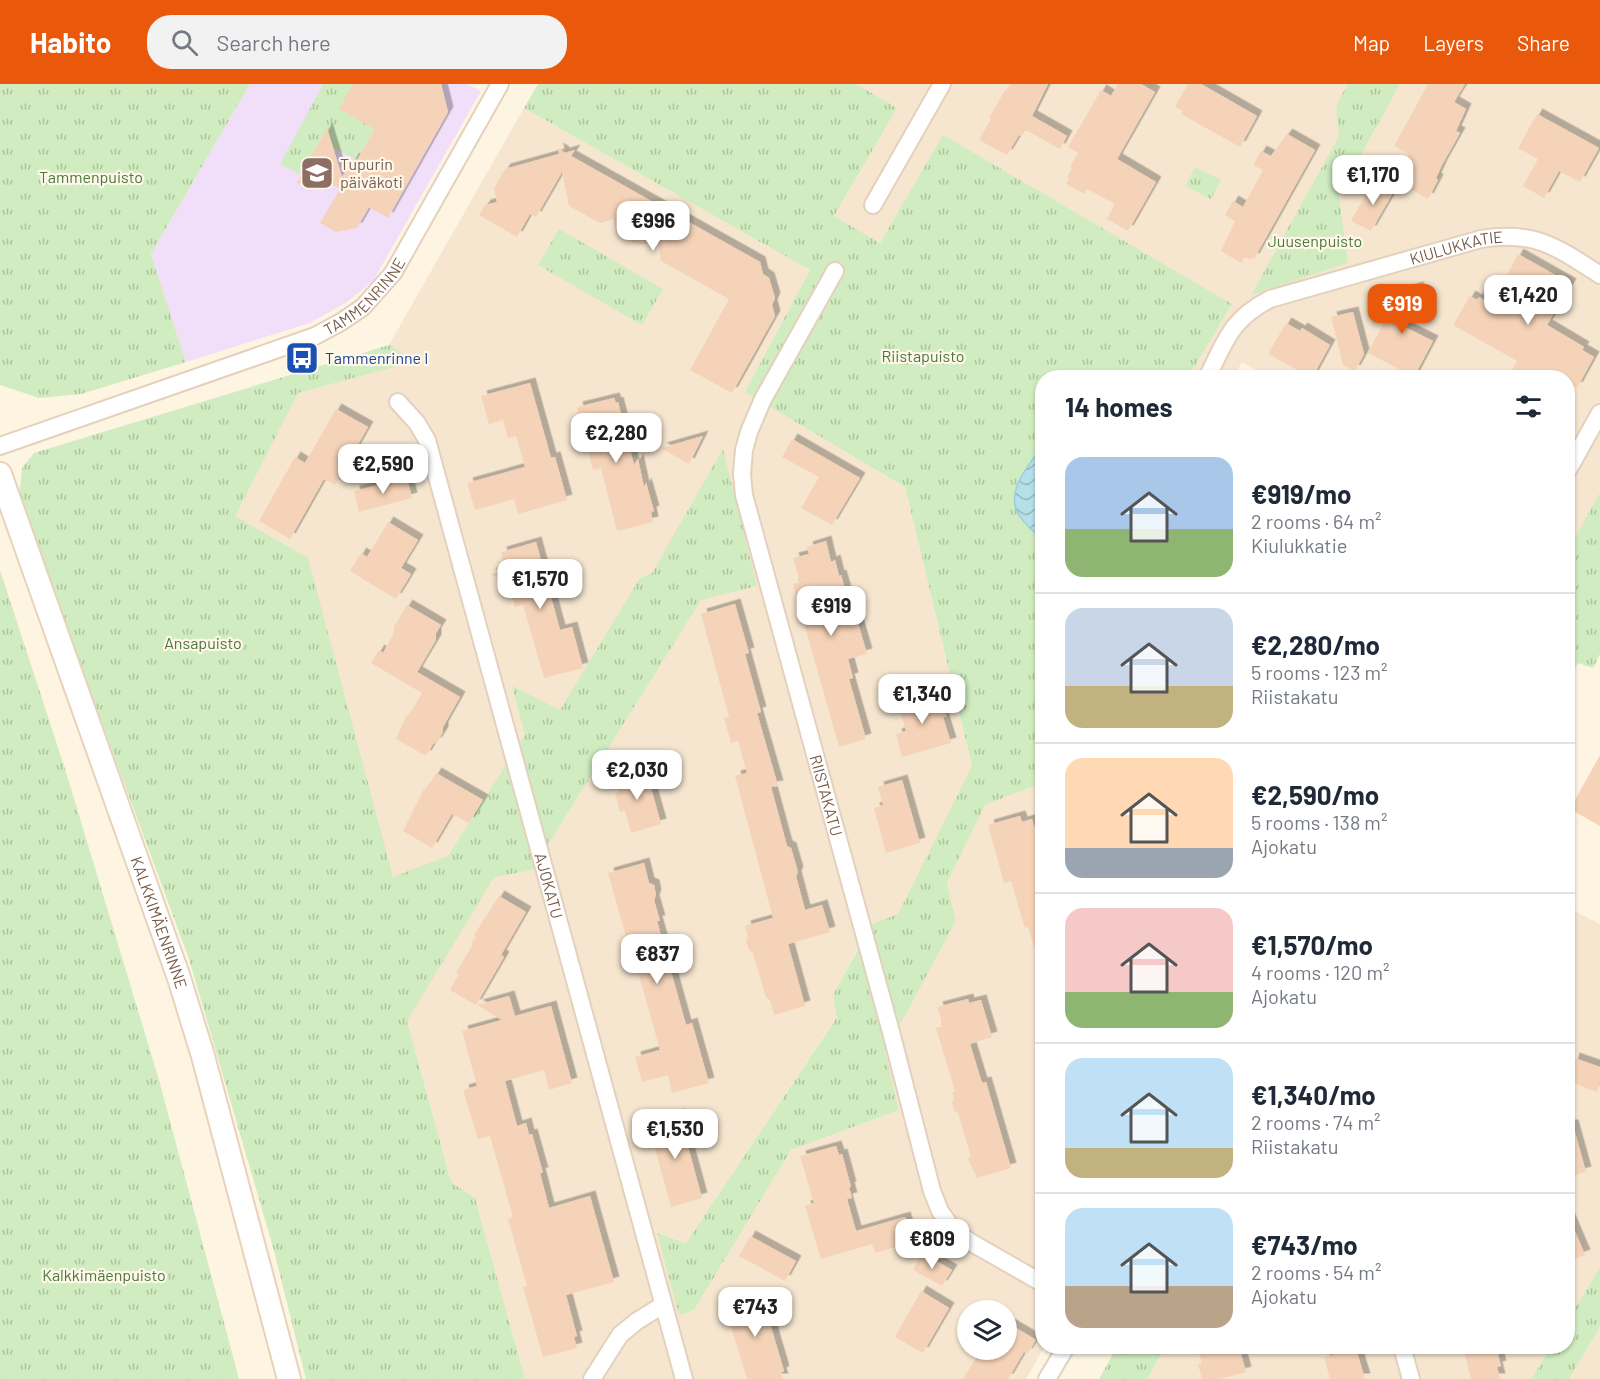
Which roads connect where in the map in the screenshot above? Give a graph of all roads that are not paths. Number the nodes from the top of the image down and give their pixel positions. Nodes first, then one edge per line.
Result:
1 (500, 84) edge
2 (942, 84) edge
3 (873, 205) dead end
4 (835, 271) dead end
5 (1600, 275) edge
6 (1211, 370) edge
7 (398, 402) dead end
8 (1600, 413) edge
9 (0, 446) edge
10 (1575, 458) edge
11 (0, 474) edge
12 (1035, 1279) edge
13 (663, 1305) junction
14 (1062, 1354) edge
15 (1404, 1354) edge
16 (289, 1379) edge
17 (592, 1379) edge
18 (684, 1379) edge
19 (1047, 1379) edge
20 (1411, 1379) edge

1 - 9 street, TAMMENRINNE
2 - 3 street
4 - 12 street, RIISTAKATU
5 - 6 street, KIULUKKATIE
7 - 13 street, AJOKATU
8 - 10 street
11 - 16 street, KALKKIMÄENRINNE
13 - 17 street
13 - 18 street, AJOKATU
14 - 19 street
15 - 20 street

